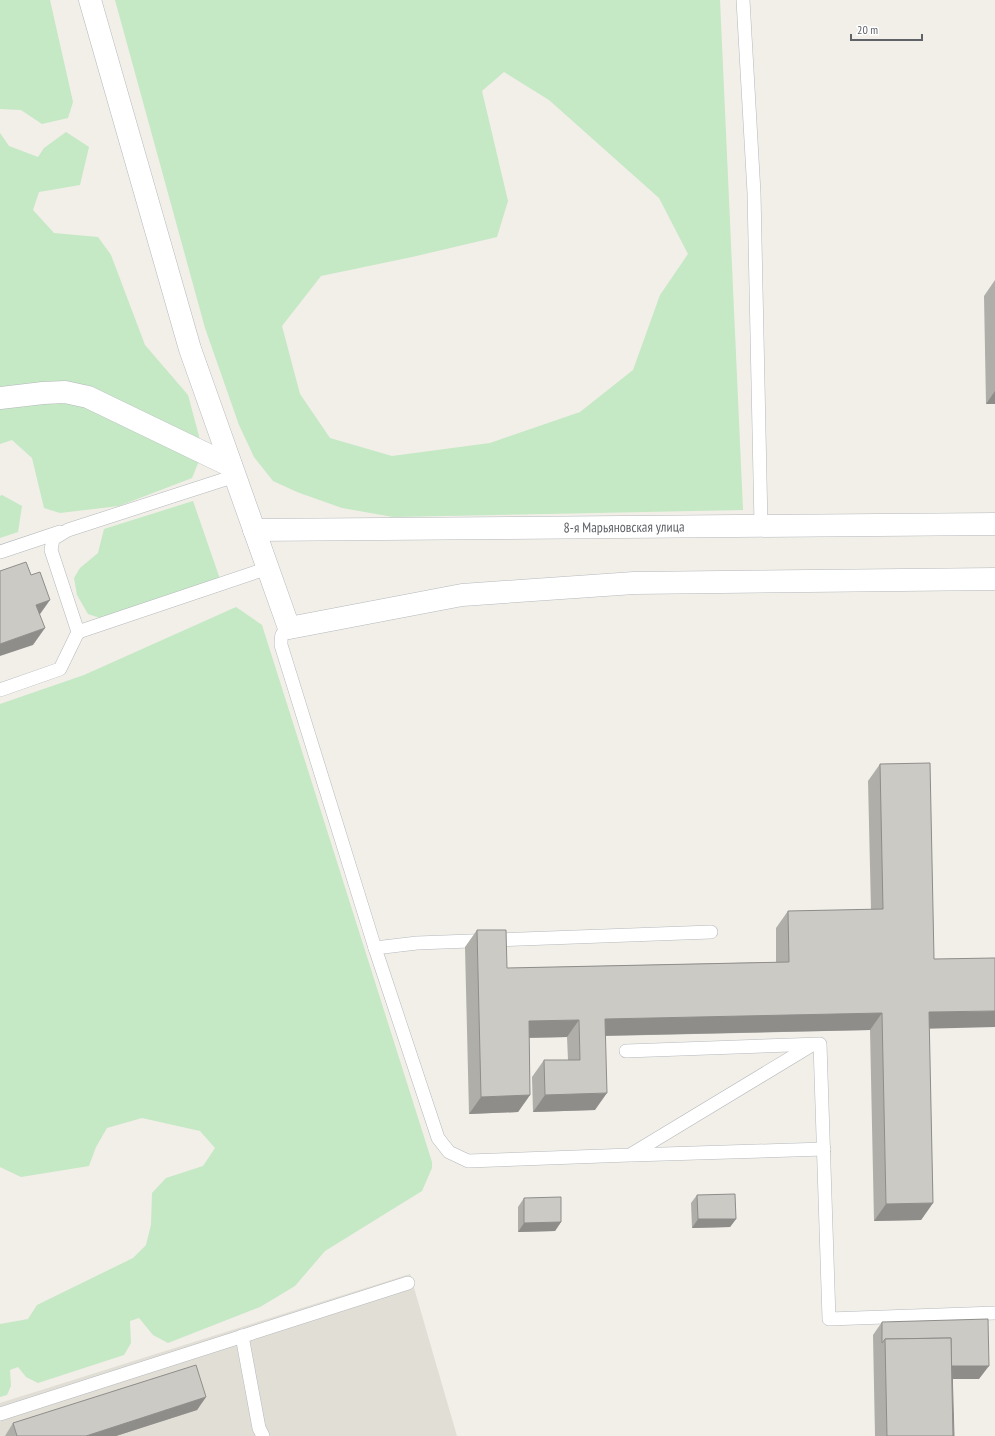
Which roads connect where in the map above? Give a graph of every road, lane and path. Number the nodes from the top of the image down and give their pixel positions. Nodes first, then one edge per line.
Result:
1 (90, 0) edge
2 (743, 0) edge
3 (0, 398) edge
4 (233, 471) junction
5 (995, 524) edge
6 (762, 526) junction
7 (68, 530) junction
8 (254, 530) junction
9 (0, 552) edge
10 (268, 568) junction
11 (995, 579) edge
12 (289, 628) junction
13 (78, 632) junction
14 (0, 690) edge
15 (711, 932) dead end
16 (375, 948) junction
17 (812, 1045) junction
18 (626, 1051) dead end
19 (824, 1149) junction
20 (630, 1155) junction
21 (408, 1283) dead end
22 (995, 1313) edge
23 (242, 1336) junction
24 (0, 1414) edge
25 (258, 1434) edge

1 - 4 street
2 - 6 lane
3 - 4 street
4 - 7 lane
4 - 8 street
5 - 6 street, 8-я Марьяновская улица
6 - 8 street, 8-я Марьяновская улица
7 - 9 lane
7 - 13 lane
8 - 10 street
10 - 12 street
10 - 13 lane
11 - 12 street
12 - 16 lane
13 - 14 lane
15 - 16 lane
16 - 20 lane
17 - 18 lane
17 - 19 lane
17 - 20 lane
19 - 20 lane
19 - 22 lane
21 - 23 lane
23 - 24 lane
23 - 25 lane

